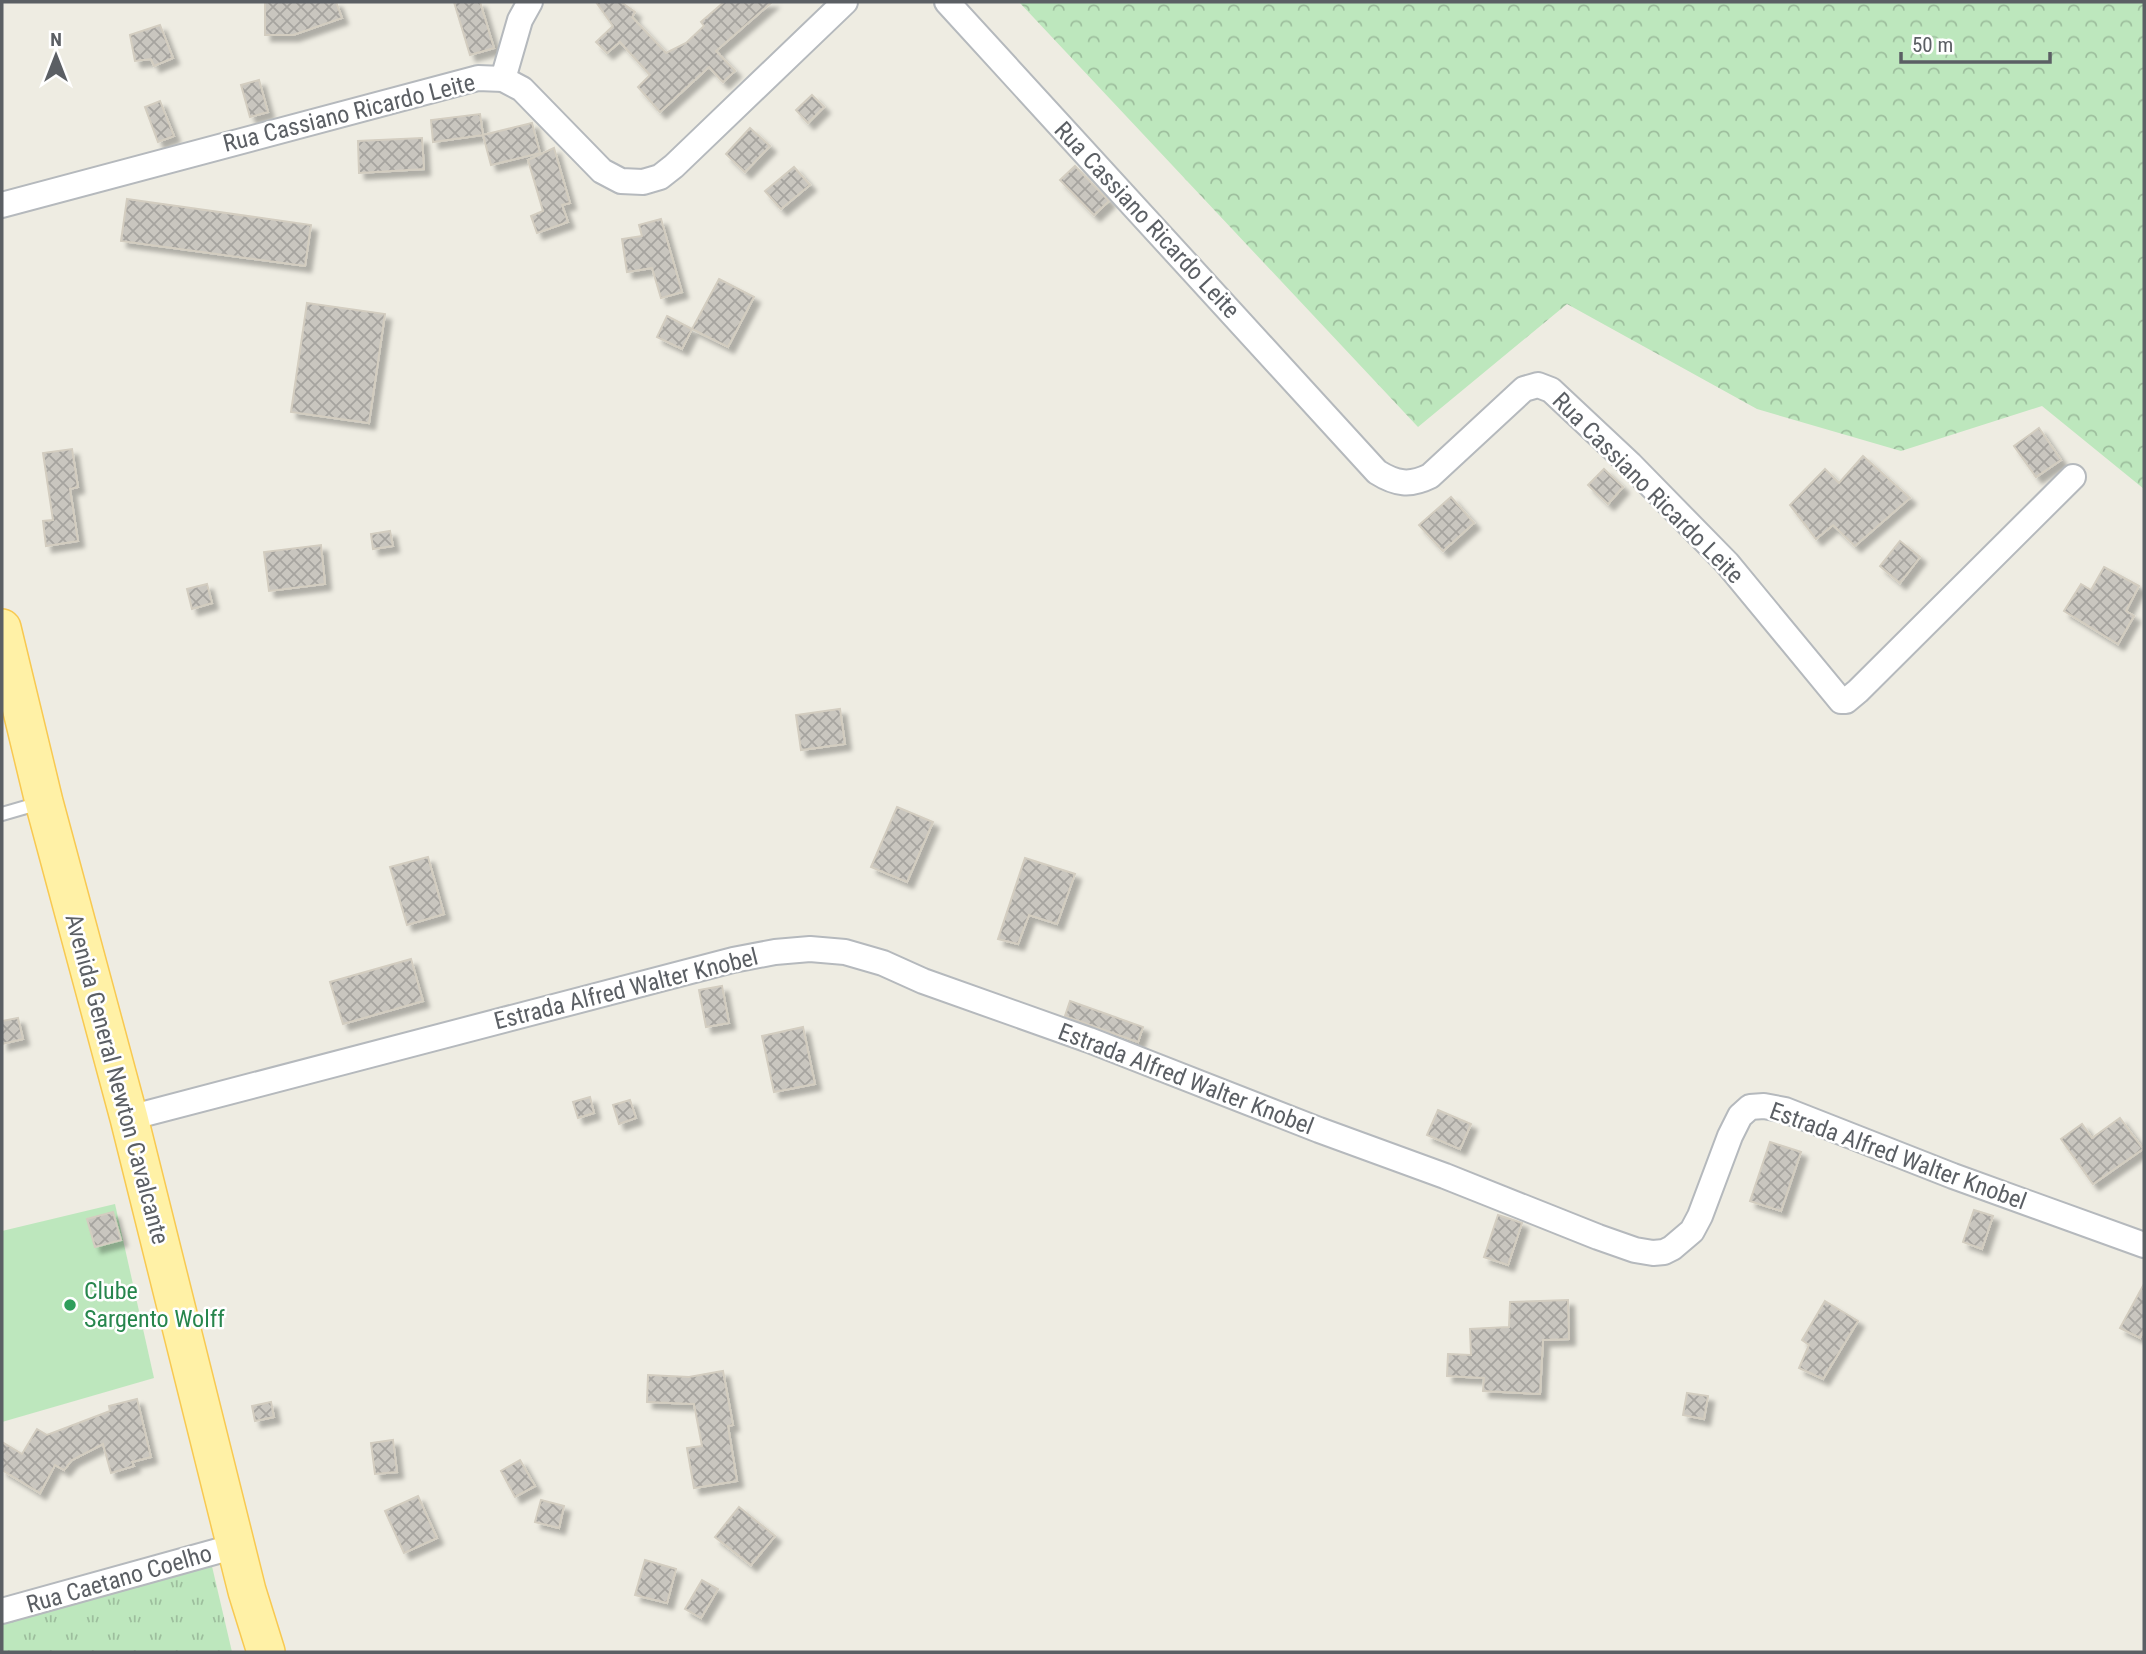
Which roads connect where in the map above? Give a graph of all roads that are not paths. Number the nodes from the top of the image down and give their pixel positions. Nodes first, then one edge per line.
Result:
1 (845, 2) edge
2 (947, 2) edge
3 (521, 8) edge
4 (503, 79) junction
5 (2, 205) edge
6 (2073, 477) dead end
7 (2, 628) edge
8 (44, 803) junction
9 (2, 814) edge
10 (128, 1118) junction
11 (2144, 1245) edge
12 (236, 1546) junction
13 (2, 1611) edge
14 (266, 1652) edge

1 - 4 street, Rua Cassiano Ricardo Leite
2 - 6 street, Rua Cassiano Ricardo Leite
3 - 4 street
4 - 5 street, Rua Cassiano Ricardo Leite
7 - 8 main road, Avenida General Newton Cavalcante
8 - 9 lane
8 - 10 main road, Avenida General Newton Cavalcante
10 - 11 street, Estrada Alfred Walter Knobel
10 - 12 main road, Avenida General Newton Cavalcante
12 - 13 street, Rua Caetano Coelho
12 - 14 main road, Avenida General Newton Cavalcante

